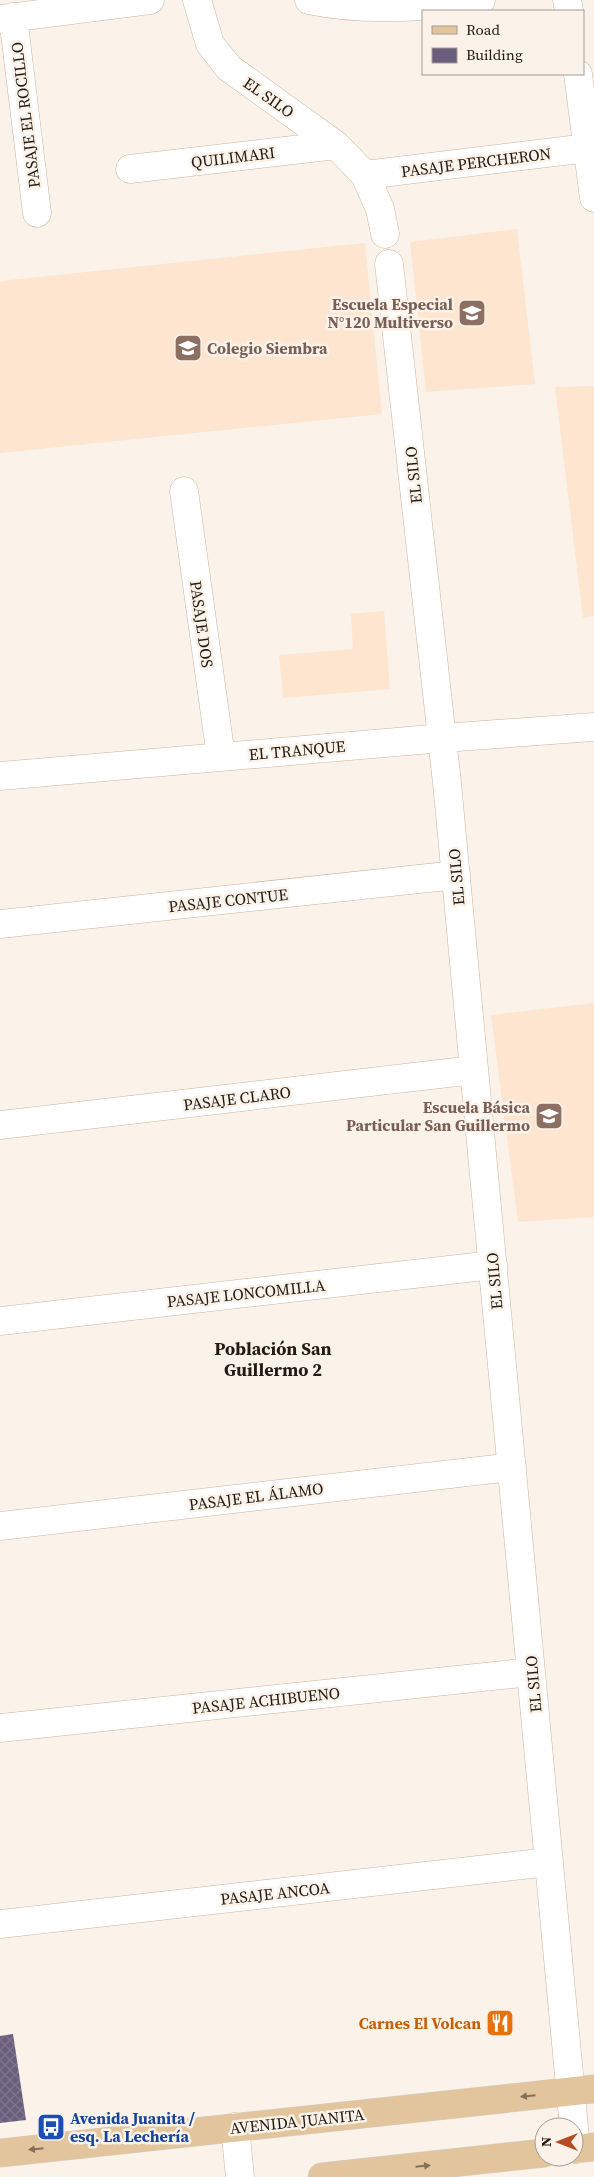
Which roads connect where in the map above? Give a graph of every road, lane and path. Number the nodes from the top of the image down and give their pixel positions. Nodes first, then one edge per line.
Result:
1 (150, 0) edge
2 (197, 0) edge
3 (309, 0) edge
4 (481, 0) edge
5 (354, 3) edge
6 (6, 18) edge
7 (578, 75) edge
8 (336, 145) junction
9 (588, 148) junction
10 (130, 169) dead end
11 (365, 175) junction
12 (594, 198) edge
13 (37, 214) dead end
14 (385, 234) dead end
15 (389, 264) dead end
16 (184, 491) dead end
17 (594, 727) edge
18 (442, 738) junction
19 (221, 756) junction
20 (0, 776) edge
21 (456, 875) junction
22 (0, 924) edge
23 (474, 1070) junction
24 (0, 1125) edge
25 (493, 1266) junction
26 (0, 1321) edge
27 (512, 1467) junction
28 (0, 1526) edge
29 (531, 1672) junction
30 (0, 1728) edge
31 (549, 1862) junction
32 (0, 1924) edge
33 (583, 2090) edge
34 (582, 2117) edge
35 (235, 2127) junction
36 (0, 2153) edge
37 (534, 2155) edge
38 (459, 2170) edge
39 (240, 2177) edge
40 (322, 2177) edge

1 - 6 street
2 - 8 street, EL SILO
3 - 5 street
4 - 5 street
6 - 13 street, PASAJE EL ROCILLO
7 - 9 street
8 - 10 street, QUILIMARI
8 - 11 street, EL SILO
9 - 11 street, PASAJE PERCHERON
9 - 12 street
11 - 14 street, EL SILO
15 - 18 street, EL SILO
16 - 19 street, PASAJE DOS
17 - 18 street, EL TRANQUE
18 - 19 street, EL TRANQUE
18 - 21 street, EL SILO
19 - 20 street, EL TRANQUE
21 - 22 street, PASAJE CONTUE
21 - 23 street, EL SILO
23 - 24 street, PASAJE CLARO
23 - 25 street, EL SILO
25 - 26 street, PASAJE LONCOMILLA
25 - 27 street, EL SILO
27 - 28 street, PASAJE EL ÁLAMO
27 - 29 street, EL SILO
29 - 30 street, PASAJE ACHIBUENO
29 - 31 street, EL SILO
31 - 32 street, PASAJE ANCOA
31 - 33 street, EL SILO
33 - 34 street, EL SILO
33 -> 35 main road, AVENIDA JUANITA
35 -> 36 main road, AVENIDA JUANITA
35 - 39 street
37 - 38 main road
40 -> 38 main road

